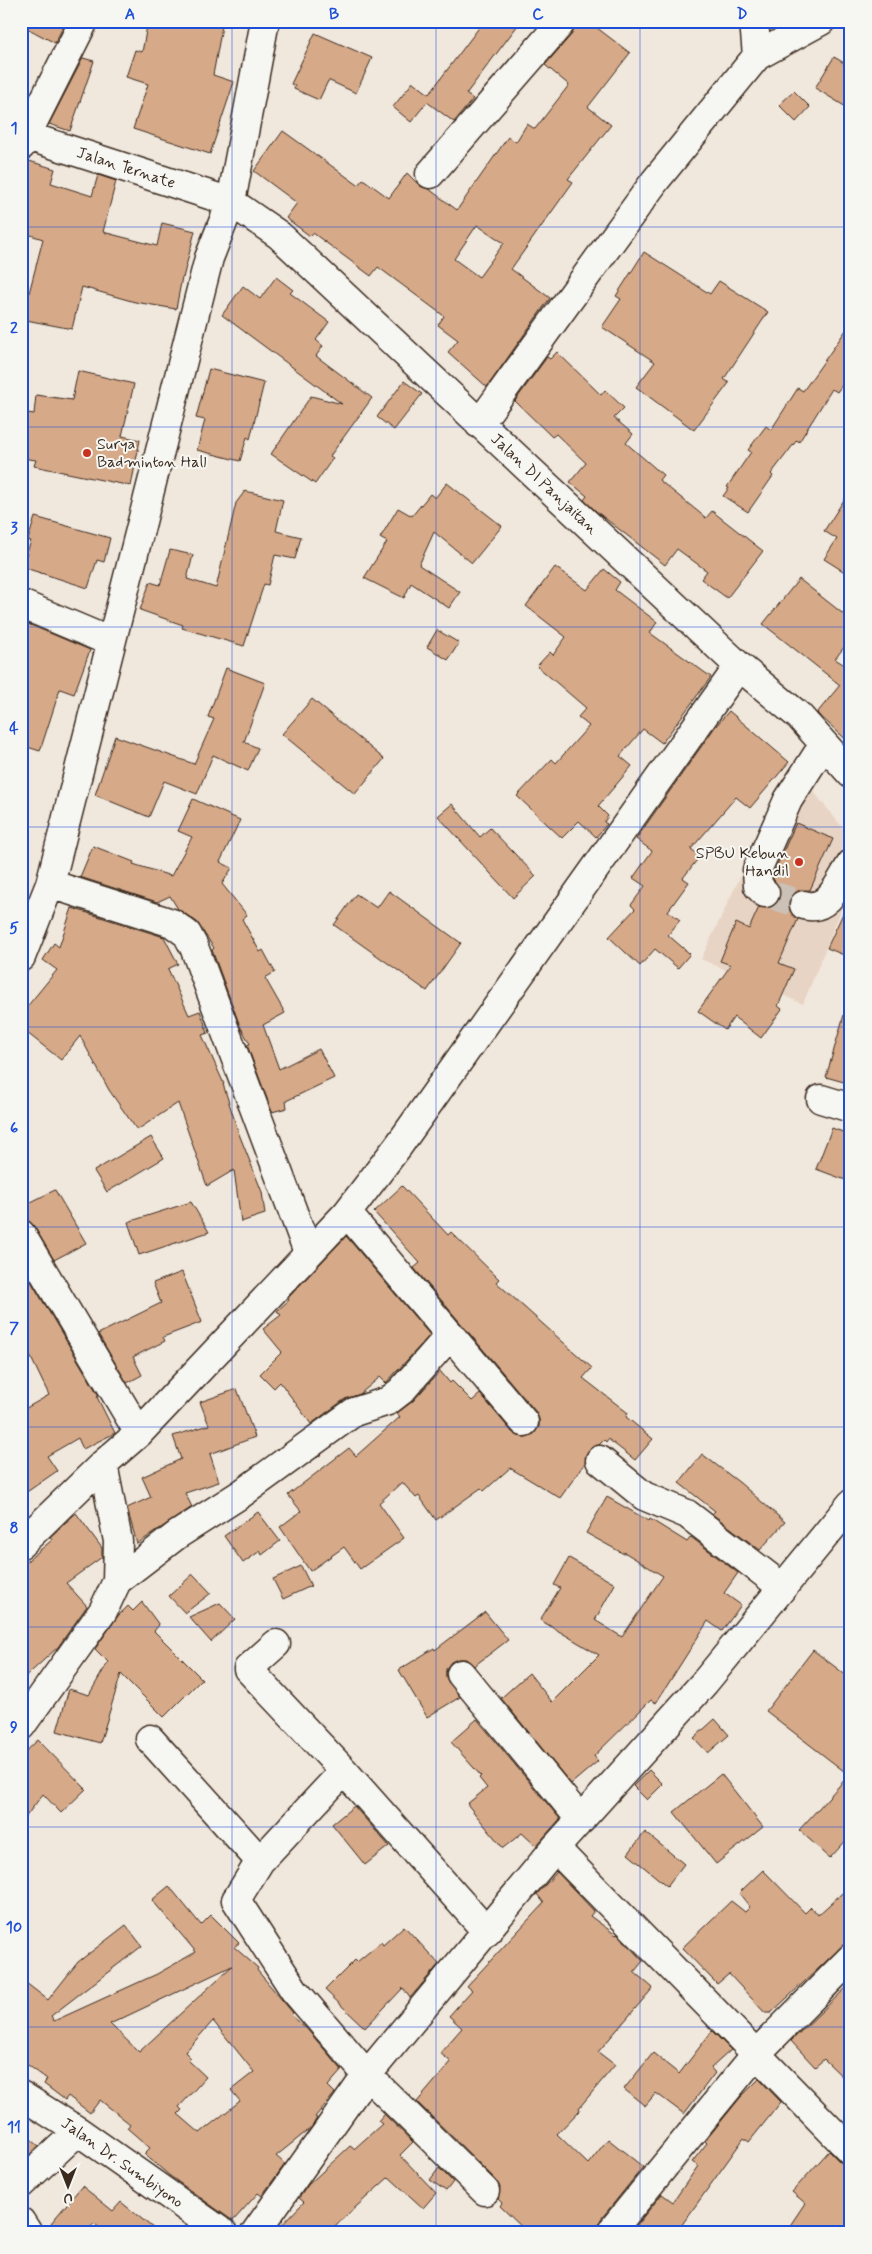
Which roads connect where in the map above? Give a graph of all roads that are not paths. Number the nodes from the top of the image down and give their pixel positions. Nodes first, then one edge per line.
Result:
1 (84, 21) edge
2 (265, 21) edge
3 (560, 21) edge
4 (754, 21) edge
5 (821, 21) edge
6 (757, 56) junction
7 (23, 138) edge
8 (430, 174) dead end
9 (231, 202) junction
10 (479, 424) junction
11 (21, 604) edge
12 (111, 642) junction
13 (739, 666) junction
14 (824, 744) junction
15 (851, 774) edge
16 (851, 864) edge
17 (50, 884) junction
18 (765, 893) dead end
19 (804, 905) tunnel mouth
20 (21, 957) edge
21 (821, 1099) dead end
22 (851, 1108) edge
23 (347, 1214) junction
24 (21, 1234) edge
25 (308, 1252) junction
26 (450, 1335) junction
27 (524, 1422) dead end
28 (139, 1432) junction
29 (600, 1460) dead end
30 (103, 1464) junction
31 (851, 1504) edge
32 (21, 1544) edge
33 (117, 1581) junction
34 (782, 1587) junction
35 (276, 1644) dead end
36 (460, 1674) dead end
37 (21, 1726) edge
38 (150, 1739) dead end
39 (344, 1771) junction
40 (581, 1820) junction
41 (555, 1848) junction
42 (260, 1861) junction
43 (487, 1932) junction
44 (851, 1958) edge
45 (756, 2054) junction
46 (367, 2075) junction
47 (21, 2095) edge
48 (78, 2131) junction
49 (851, 2151) edge
50 (21, 2184) edge
51 (485, 2192) dead end
52 (21, 2222) edge
53 (613, 2229) dead end
54 (28, 2233) edge
55 (222, 2233) edge
56 (255, 2233) edge

1 - 7 street
2 - 9 street
3 - 8 street
4 - 6 street
5 - 6 street
6 - 10 street
7 - 9 street, Jalan Ternate
9 - 10 street, Jalan DI Panjaitan
9 - 12 street
10 - 13 street, Jalan DI Panjaitan
11 - 12 street
12 - 17 street
13 - 14 street, Jalan DI Panjaitan
13 - 23 street
14 - 15 street, Jalan DI Panjaitan
14 - 18 street
16 - 19 street
17 - 20 street
17 - 25 street
21 - 22 street
23 - 25 street
23 - 26 street
24 - 28 street
25 - 28 street
26 - 27 street
26 - 33 street
28 - 30 street
29 - 34 street
30 - 32 street
30 - 33 street
31 - 34 street
33 - 37 street
34 - 40 street
35 - 39 street
36 - 40 street
38 - 42 street
39 - 42 street
39 - 43 street
40 - 41 street
41 - 43 street
41 - 45 street
42 - 46 street
43 - 46 street
44 - 45 street
45 - 49 street
45 - 53 street
46 - 51 street
46 - 56 street
47 - 48 street, Jalan Dr. Sumbiyono
48 - 50 street
48 - 55 street, Jalan Dr. Sumbiyono
52 - 54 street

